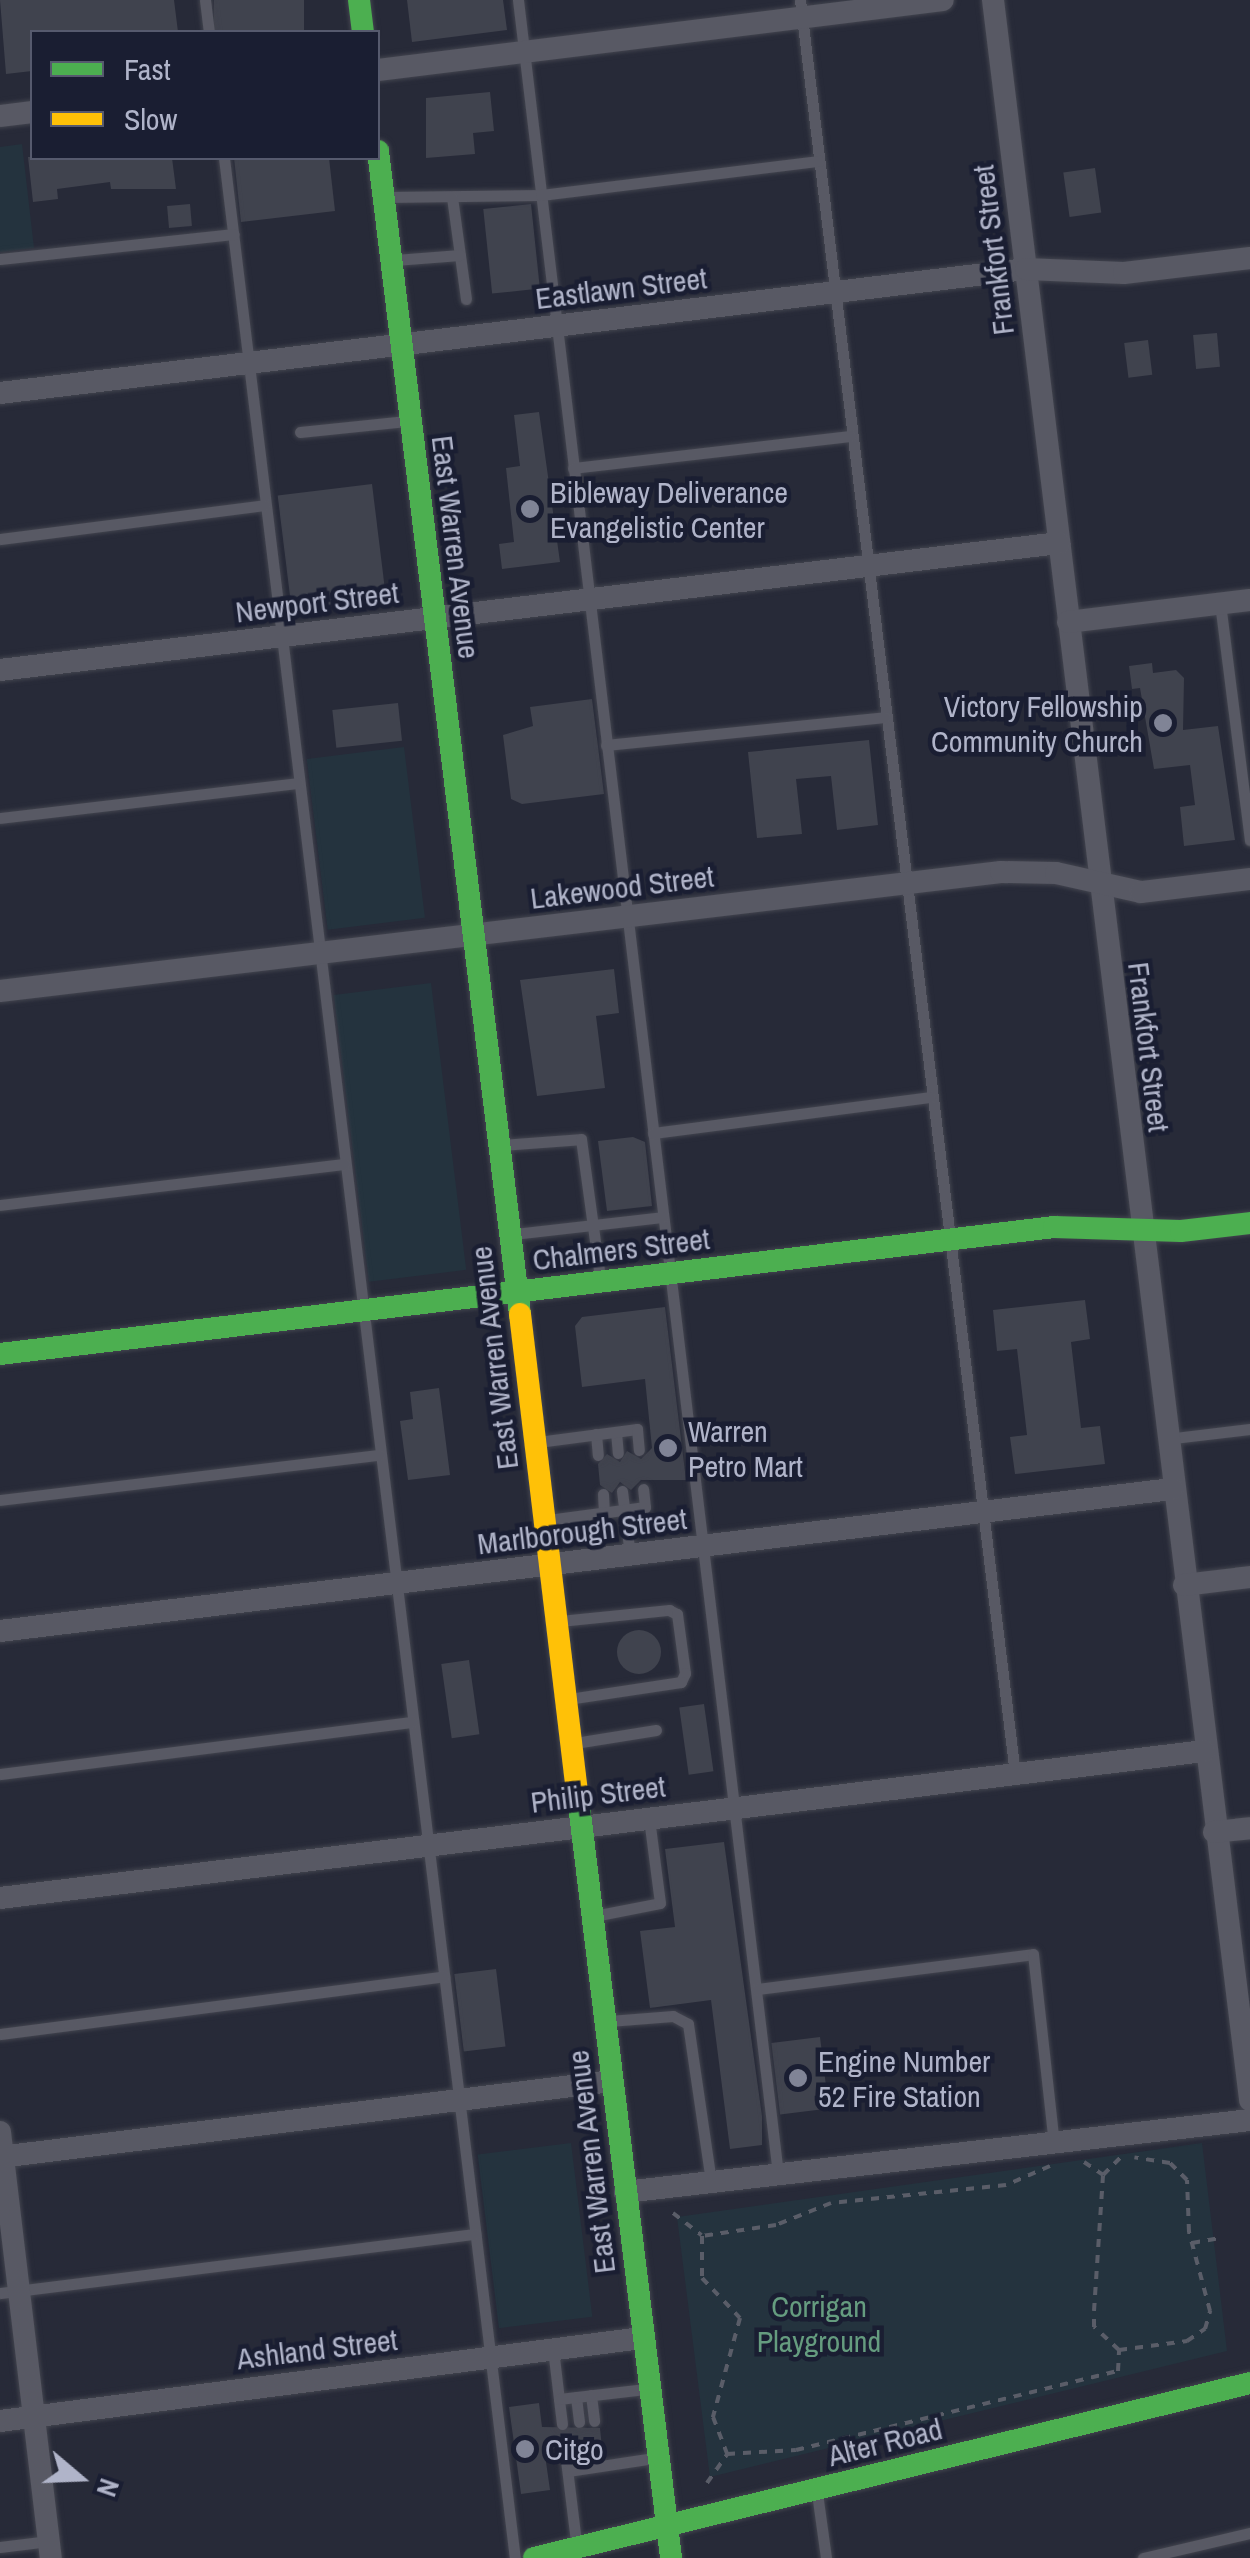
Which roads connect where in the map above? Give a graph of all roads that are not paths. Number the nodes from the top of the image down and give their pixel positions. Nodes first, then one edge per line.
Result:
1 (205, 0) edge
2 (359, 0) edge
3 (518, 0) edge
4 (943, 0) edge
5 (993, 0) edge
6 (801, 9) edge
7 (209, 30) edge
8 (363, 30) edge
9 (525, 52) junction
10 (380, 70) edge
11 (30, 112) edge
12 (0, 116) edge
13 (224, 160) edge
14 (379, 160) edge
15 (819, 161) junction
16 (541, 195) junction
17 (383, 197) junction
18 (452, 197) junction
19 (234, 234) junction
20 (460, 254) junction
21 (1250, 258) edge
22 (0, 260) edge
23 (391, 260) junction
24 (1026, 269) junction
25 (835, 292) junction
26 (466, 299) dead end
27 (556, 326) junction
28 (401, 345) junction
29 (250, 363) junction
30 (0, 393) edge
31 (410, 420) junction
32 (300, 432) dead end
33 (851, 436) junction
34 (573, 468) junction
35 (266, 505) junction
36 (0, 539) edge
37 (1059, 543) junction
38 (866, 566) junction
39 (588, 600) junction
40 (1250, 600) edge
41 (1220, 604) junction
42 (435, 618) junction
43 (1068, 622) junction
44 (280, 637) junction
45 (0, 670) edge
46 (885, 717) junction
47 (606, 745) junction
48 (1244, 750) edge
49 (298, 783) junction
50 (0, 818) edge
51 (1250, 840) edge
52 (1250, 879) edge
53 (905, 883) junction
54 (1098, 886) junction
55 (628, 916) junction
56 (473, 935) junction
57 (320, 953) junction
58 (0, 991) edge
59 (930, 1097) junction
60 (653, 1133) junction
61 (498, 1146) junction
62 (345, 1164) junction
63 (0, 1205) edge
64 (663, 1217) junction
65 (1250, 1222) edge
66 (592, 1226) junction
67 (1141, 1226) junction
68 (510, 1235) junction
69 (947, 1240) junction
70 (669, 1274) junction
71 (601, 1282) junction
72 (516, 1292) junction
73 (362, 1310) junction
74 (0, 1354) edge
75 (1250, 1428) edge
76 (616, 1432) junction
77 (596, 1434) junction
78 (1166, 1439) junction
79 (534, 1442) junction
80 (639, 1450) dead end
81 (618, 1452) dead end
82 (379, 1455) junction
83 (598, 1455) dead end
84 (644, 1489) dead end
85 (1172, 1489) junction
86 (622, 1491) dead end
87 (602, 1494) dead end
88 (0, 1500) edge
89 (625, 1510) junction
90 (604, 1512) junction
91 (986, 1512) junction
92 (544, 1521) junction
93 (704, 1546) junction
94 (630, 1556) junction
95 (549, 1565) junction
96 (1250, 1576) edge
97 (394, 1584) junction
98 (1184, 1585) junction
99 (556, 1622) junction
100 (0, 1631) edge
101 (565, 1700) junction
102 (412, 1722) junction
103 (656, 1730) dead end
104 (570, 1744) junction
105 (1204, 1751) junction
106 (0, 1774) edge
107 (1015, 1774) junction
108 (737, 1808) junction
109 (649, 1818) junction
110 (580, 1827) junction
111 (1250, 1828) edge
112 (1214, 1832) junction
113 (427, 1845) junction
114 (0, 1898) edge
115 (592, 1916) junction
116 (444, 1976) junction
117 (757, 1989) junction
118 (604, 2022) junction
119 (0, 2034) edge
120 (612, 2081) junction
121 (1249, 2092) edge
122 (460, 2100) junction
123 (1250, 2120) edge
124 (1054, 2143) junction
125 (1, 2148) edge
126 (778, 2174) junction
127 (712, 2182) junction
128 (625, 2192) junction
129 (475, 2234) junction
130 (10, 2292) edge
131 (642, 2338) junction
132 (552, 2349) junction
133 (489, 2357) junction
134 (1250, 2383) edge
135 (649, 2388) junction
136 (591, 2395) junction
137 (576, 2397) junction
138 (559, 2399) junction
139 (34, 2416) junction
140 (594, 2420) dead end
141 (0, 2421) edge
142 (579, 2422) dead end
143 (562, 2424) dead end
144 (598, 2449) dead end
145 (582, 2450) dead end
146 (565, 2452) dead end
147 (658, 2457) junction
148 (599, 2466) junction
149 (585, 2468) junction
150 (568, 2471) junction
151 (816, 2490) junction
152 (666, 2526) junction
153 (1250, 2533) edge
154 (0, 2547) edge
155 (50, 2549) edge
156 (586, 2550) edge
157 (515, 2558) edge
158 (534, 2558) edge
159 (671, 2558) edge
160 (826, 2558) edge
161 (1143, 2558) edge

1 - 7 lane
2 - 8 main road
3 - 9 lane
4 - 6 street
5 - 24 street, Frankfort Street
6 - 9 street
6 - 15 lane
9 - 10 street
9 - 16 lane
11 - 12 street
13 - 19 lane
14 - 17 main road, East Warren Avenue
15 - 16 lane
15 - 25 lane
16 - 18 lane
16 - 27 lane
17 - 18 lane
17 - 23 main road, East Warren Avenue
18 - 20 lane
19 - 22 lane
19 - 29 lane
20 - 23 lane
20 - 26 lane
21 - 24 street, Eastlawn Street
23 - 28 main road, East Warren Avenue
24 - 25 street, Eastlawn Street
24 - 37 street, Frankfort Street
25 - 27 street, Eastlawn Street
25 - 33 lane
27 - 28 street, Eastlawn Street
27 - 34 lane
28 - 29 street, Eastlawn Street
28 - 31 main road, East Warren Avenue
29 - 30 street, Eastlawn Street
29 - 35 lane
31 - 32 lane
31 - 42 main road, East Warren Avenue
33 - 34 lane
33 - 38 lane
34 - 39 lane
35 - 36 lane
35 - 44 lane
37 - 38 street, Newport Street
37 - 43 street, Frankfort Street
38 - 39 street, Newport Street
38 - 46 lane
39 - 42 street, Newport Street
39 - 47 lane
40 - 41 street
41 - 43 street
41 - 48 lane
42 - 44 street, Newport Street
42 - 56 main road, East Warren Avenue
43 - 54 street, Frankfort Street
44 - 45 street, Newport Street
44 - 49 lane
46 - 47 lane
46 - 53 lane
47 - 55 lane
48 - 51 lane
49 - 50 lane
49 - 57 lane
52 - 54 street, Lakewood Street
53 - 54 street, Lakewood Street
53 - 55 street, Lakewood Street
53 - 59 lane
54 - 67 street, Frankfort Street
55 - 56 street, Lakewood Street
55 - 60 lane
56 - 57 street, Lakewood Street
56 - 61 main road, East Warren Avenue
57 - 58 street, Lakewood Street
57 - 62 lane
59 - 60 lane
59 - 69 lane
60 - 64 lane
61 - 66 lane
61 - 68 main road, East Warren Avenue
62 - 63 lane
62 - 73 lane
64 - 66 lane
64 - 70 lane
65 - 67 main road, Chalmers Street
66 - 68 lane
66 - 71 lane
67 - 69 main road, Chalmers Street
67 - 78 street, Frankfort Street
68 - 72 main road, East Warren Avenue
69 - 70 main road, Chalmers Street
69 - 91 lane
70 - 71 main road, Chalmers Street
70 - 93 lane
71 - 72 main road, Chalmers Street
72 - 73 main road, Chalmers Street
72 - 79 main road, East Warren Avenue
73 - 74 main road, Chalmers Street
73 - 82 lane
75 - 78 lane
76 - 77 lane
76 - 80 lane
76 - 81 lane
77 - 79 lane
77 - 83 lane
78 - 85 street, Frankfort Street
79 - 92 main road, East Warren Avenue
82 - 88 lane
82 - 97 lane
84 - 89 lane
85 - 91 street, Marlborough Street
85 - 98 street, Frankfort Street
86 - 89 lane
87 - 90 lane
89 - 90 lane
89 - 94 lane
90 - 92 lane
91 - 93 street, Marlborough Street
91 - 107 lane
92 - 95 main road, East Warren Avenue
93 - 94 street, Marlborough Street
93 - 108 lane
94 - 95 street, Marlborough Street
95 - 97 street, Marlborough Street
95 - 99 main road, East Warren Avenue
96 - 98 street
97 - 100 street, Marlborough Street
97 - 102 lane
98 - 105 street, Frankfort Street
99 - 101 main road, East Warren Avenue
99 - 101 lane
101 - 104 main road, East Warren Avenue
102 - 106 lane
102 - 113 lane
103 - 104 lane
104 - 110 main road, East Warren Avenue
105 - 107 street, Philip Street
105 - 112 street, Frankfort Street
107 - 108 street, Philip Street
108 - 109 street, Philip Street
108 - 117 lane
109 - 110 street, Philip Street
109 - 115 lane
110 - 113 street, Philip Street
110 - 115 main road, East Warren Avenue
111 - 112 street
112 - 121 street, Frankfort Street
113 - 114 street, Philip Street
113 - 116 lane
115 - 118 main road, East Warren Avenue
116 - 119 lane
116 - 122 lane
117 - 124 lane
117 - 126 lane
118 - 120 main road, East Warren Avenue
118 - 127 lane
120 - 122 street
120 - 128 main road, East Warren Avenue
122 - 125 street
122 - 129 lane
123 - 124 street
124 - 126 street
125 - 130 street
126 - 127 street
127 - 128 street
128 - 131 main road, East Warren Avenue
129 - 130 lane
129 - 133 lane
130 - 139 street
131 - 132 street, Ashland Street
131 - 135 main road, East Warren Avenue
132 - 133 street, Ashland Street
132 - 138 lane
133 - 139 street, Ashland Street
133 - 157 lane
134 - 151 main road, Alter Road
135 - 136 lane
135 - 147 main road, East Warren Avenue
136 - 137 lane
136 - 140 lane
137 - 138 lane
137 - 142 lane
138 - 143 lane
139 - 141 street, Ashland Street
139 - 155 street
144 - 148 lane
145 - 149 lane
146 - 150 lane
147 - 148 lane
147 - 152 main road, East Warren Avenue
148 - 149 lane
149 - 150 lane
150 - 156 lane
151 - 152 main road, Alter Road
151 - 160 lane
152 - 156 main road, Alter Road
152 - 159 main road, East Warren Avenue
153 - 161 lane
154 - 155 lane
156 - 158 main road, Alter Road

